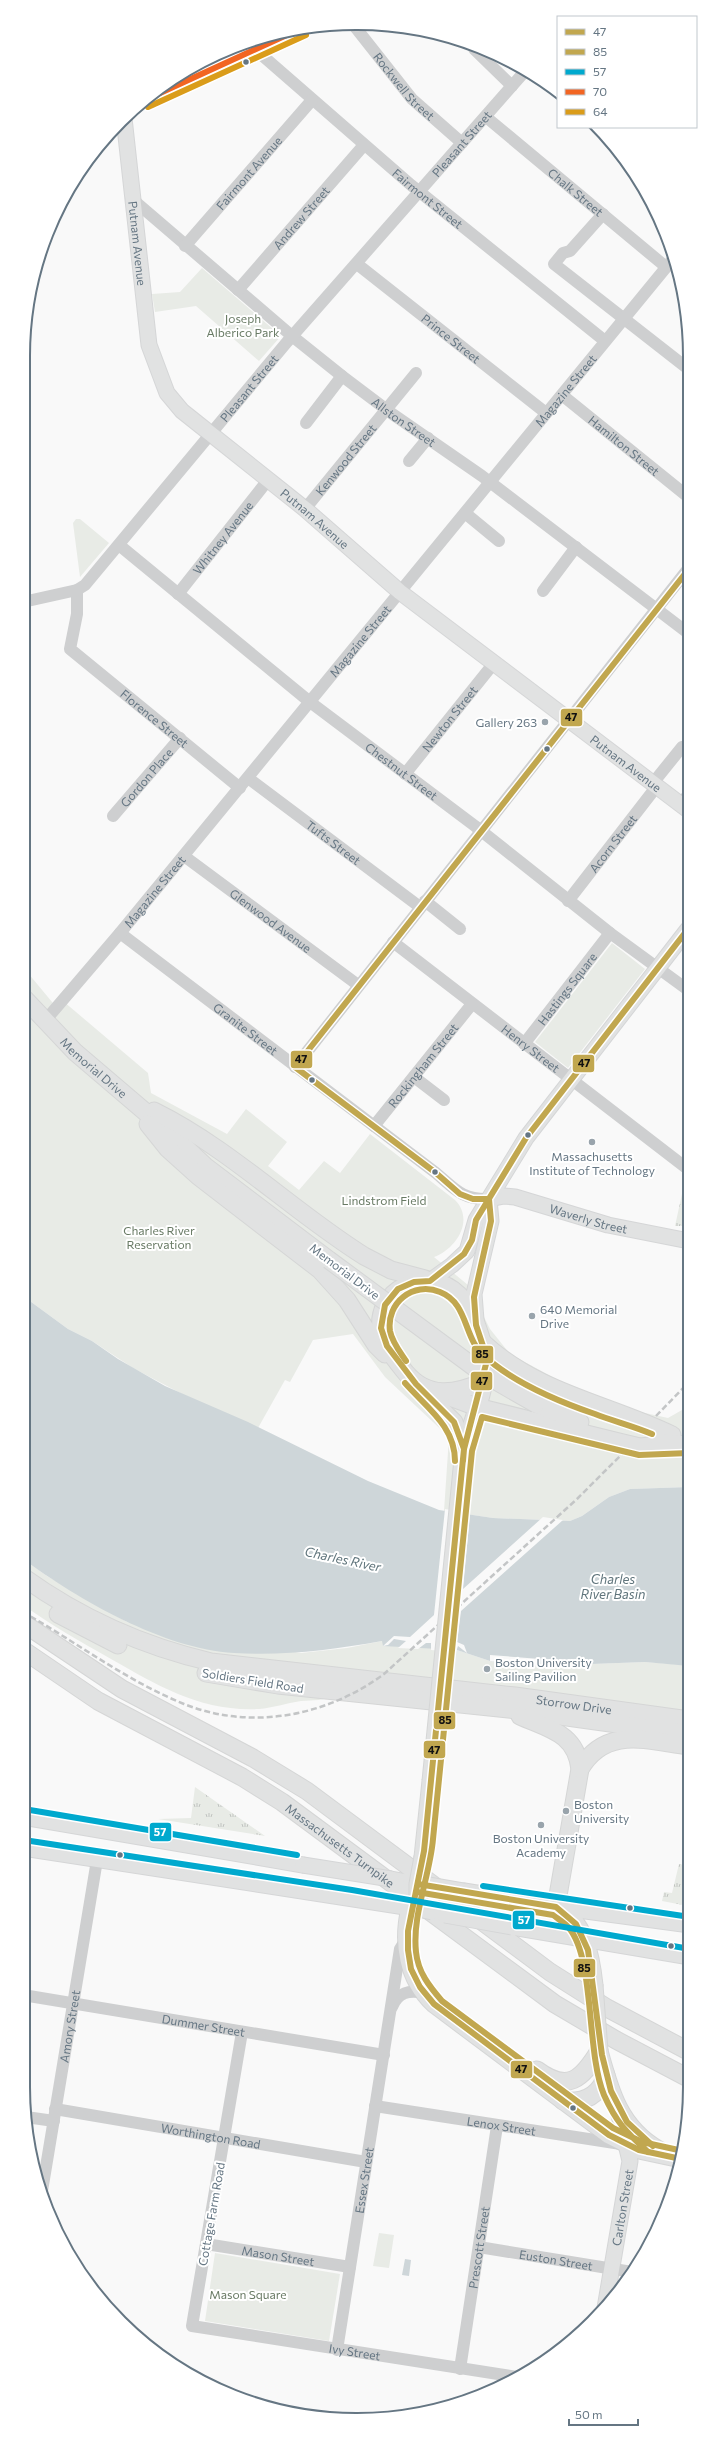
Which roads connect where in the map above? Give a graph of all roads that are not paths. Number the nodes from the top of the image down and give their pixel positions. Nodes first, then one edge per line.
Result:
1 (358, 30) edge
2 (279, 39) edge
3 (256, 50) junction
4 (236, 54) edge
5 (480, 54) edge
6 (226, 58) edge
7 (522, 75) edge
8 (179, 83) edge
9 (512, 86) junction
10 (312, 100) junction
11 (486, 117) junction
12 (125, 127) edge
13 (462, 143) junction
14 (364, 145) junction
15 (419, 192) junction
16 (131, 198) junction
17 (604, 214) junction
18 (185, 246) junction
19 (669, 263) edge
20 (357, 264) junction
21 (238, 290) junction
22 (624, 318) junction
23 (292, 336) junction
24 (605, 341) junction
25 (683, 365) edge
26 (416, 373) dead end
27 (342, 376) junction
28 (562, 395) junction
29 (386, 409) junction
30 (546, 413) junction
31 (306, 423) dead end
32 (209, 435) junction
33 (428, 438) junction
34 (409, 461) dead end
35 (268, 480) junction
36 (489, 482) junction
37 (683, 492) edge
38 (305, 509) junction
39 (465, 512) junction
40 (499, 542) dead end
41 (119, 545) junction
42 (576, 547) junction
43 (683, 575) edge
44 (77, 590) junction
45 (543, 591) dead end
46 (400, 592) junction
47 (178, 594) junction
48 (30, 600) edge
49 (656, 609) junction
50 (683, 629) edge
51 (494, 663) junction
52 (310, 702) junction
53 (569, 720) junction
54 (180, 738) junction
55 (683, 748) edge
56 (405, 774) junction
57 (248, 778) junction
58 (655, 785) junction
59 (240, 788) junction
60 (683, 802) edge
61 (113, 816) dead end
62 (481, 832) junction
63 (184, 856) junction
64 (568, 900) junction
65 (422, 904) junction
66 (460, 929) dead end
67 (120, 933) junction
68 (610, 933) junction
69 (683, 935) edge
70 (392, 942) junction
71 (658, 967) junction
72 (358, 985) junction
73 (683, 986) edge
74 (472, 1004) junction
75 (30, 1005) edge
76 (44, 1022) junction
77 (524, 1044) junction
78 (295, 1067) junction
79 (414, 1077) junction
80 (571, 1080) junction
81 (129, 1098) junction
82 (444, 1100) dead end
83 (374, 1126) junction
84 (683, 1166) edge
85 (489, 1199) junction
86 (683, 1236) edge
87 (667, 1237) junction
88 (683, 1240) edge
89 (430, 1281) junction
90 (476, 1325) junction
91 (482, 1342) junction
92 (399, 1365) junction
93 (411, 1378) junction
94 (483, 1382) junction
95 (427, 1388) junction
96 (476, 1407) junction
97 (671, 1440) junction
98 (683, 1440) edge
99 (683, 1443) edge
100 (464, 1449) junction
101 (30, 1582) edge
102 (30, 1597) edge
103 (30, 1628) edge
104 (30, 1655) edge
105 (457, 1689) joint
106 (500, 1708) junction
107 (683, 1719) edge
108 (683, 1733) edge
109 (561, 1735) junction
110 (683, 1745) edge
111 (597, 1750) junction
112 (580, 1769) junction
113 (30, 1818) edge
114 (30, 1849) edge
115 (97, 1860) junction
116 (418, 1884) junction
117 (556, 1907) junction
118 (414, 1909) junction
119 (683, 1924) edge
120 (584, 1940) junction
121 (412, 1942) junction
122 (683, 1956) edge
123 (424, 1993) junction
124 (30, 1996) edge
125 (72, 2003) junction
126 (390, 2010) junction
127 (242, 2032) junction
128 (683, 2048) edge
129 (384, 2055) junction
130 (601, 2065) junction
131 (683, 2075) edge
132 (563, 2101) junction
133 (616, 2104) junction
134 (375, 2106) junction
135 (55, 2115) junction
136 (32, 2117) edge
137 (497, 2126) junction
138 (224, 2138) junction
139 (628, 2145) junction
140 (675, 2157) edge
141 (675, 2158) edge
142 (366, 2162) junction
143 (44, 2181) edge
144 (206, 2244) junction
145 (479, 2247) junction
146 (350, 2267) junction
147 (612, 2268) junction
148 (626, 2271) edge
149 (607, 2296) edge
150 (192, 2326) joint
151 (337, 2350) junction
152 (460, 2370) junction
153 (502, 2379) edge

1 - 13 street, Rockwell Street
2 - 3 main road
3 - 4 main road
3 - 10 street, Fairmont Street
5 - 9 street
6 - 8 main road
7 - 9 street, Pleasant Street
9 - 11 street, Pleasant Street
10 - 14 street, Fairmont Street
10 - 18 street, Fairmont Avenue
11 - 13 street, Pleasant Street
11 - 17 street, Chalk Street
12 - 16 main road, Putnam Avenue
13 - 15 street, Pleasant Street
14 - 15 street, Fairmont Street
14 - 21 street, Andrew Street
15 - 20 street, Pleasant Street
15 - 24 street, Fairmont Street
16 - 18 street, Allston Street
16 - 32 main road, Putnam Avenue
17 - 19 street, Chalk Street
17 - 22 street
18 - 21 street, Allston Street
19 - 22 street, Magazine Street
20 - 23 street, Pleasant Street
20 - 30 street, Prince Street
21 - 23 street, Allston Street
22 - 24 street, Magazine Street
22 - 25 street
23 - 27 street, Allston Street
23 - 32 street, Pleasant Street
24 - 28 street, Magazine Street
26 - 29 street, Kenwood Street
27 - 29 street, Allston Street
27 - 31 street
28 - 30 street, Magazine Street
28 - 37 street, Hamilton Street
29 - 33 street, Allston Street
29 - 38 street, Kenwood Street
30 - 36 street, Magazine Street
32 - 35 main road, Putnam Avenue
32 - 41 street, Pleasant Street
33 - 34 street
33 - 36 street, Allston Street
35 - 38 main road, Putnam Avenue
35 - 47 street, Whitney Avenue
36 - 39 street, Magazine Street
36 - 42 street, Allston Street
38 - 46 main road, Putnam Avenue
39 - 40 street
39 - 46 street, Magazine Street
41 - 44 street, Pleasant Street
41 - 47 street, Chestnut Street
42 - 45 street
42 - 49 street, Allston Street
43 - 49 street
44 - 48 street
44 - 54 street, Florence Street
46 - 51 main road, Putnam Avenue
46 - 52 street, Magazine Street
47 - 52 street, Chestnut Street
49 - 50 street, Allston Street
49 - 53 street
51 - 53 main road, Putnam Avenue
51 - 56 street, Newton Street
52 - 56 street, Chestnut Street
52 - 57 street, Magazine Street
53 - 58 main road, Putnam Avenue
53 - 62 street
54 - 59 street, Florence Street
54 - 61 street, Gordon Place
55 - 58 street, Acorn Street
56 - 62 street, Chestnut Street
57 - 59 street, Magazine Street
57 - 65 street, Tufts Street
58 - 60 main road, Putnam Avenue
58 - 64 street, Acorn Street
59 - 63 street, Magazine Street
62 - 64 street, Chestnut Street
62 - 65 street
63 - 67 street, Magazine Street
63 - 72 street, Glenwood Avenue
64 - 68 street, Chestnut Street
65 - 66 street, Tufts Street
65 - 70 street
67 - 76 street, Magazine Street
67 - 78 street, Granite Street
68 - 71 street, Chestnut Street
68 - 77 street, Hastings Square
69 - 71 main road
70 - 72 street
70 - 74 street, Henry Street
71 - 73 street, Chestnut Street
71 - 80 main road
72 - 78 street
74 - 77 street, Henry Street
74 - 79 street, Rockingham Street
75 - 76 highway, Memorial Drive
76 - 81 highway, Memorial Drive
77 - 80 street, Henry Street
78 - 83 street, Granite Street
79 - 82 street
79 - 83 street, Rockingham Street
80 - 84 street, Henry Street
80 - 85 main road
81 - 89 highway
81 - 92 highway
81 - 97 highway, Memorial Drive
83 - 85 street, Granite Street
85 - 87 main road, Waverly Street
85 - 89 main road
85 - 90 main road
86 - 87 main road
87 - 88 main road, Waverly Street
89 - 90 highway
89 - 92 highway
90 - 91 highway
91 - 94 highway
91 - 97 highway
92 - 93 highway
93 - 95 highway
93 - 100 highway
94 - 95 highway
94 - 96 highway, Essex Street
95 - 96 highway
96 - 97 highway
96 - 100 highway, Essex Street
97 - 98 highway, Memorial Drive
97 - 99 highway, Memorial Drive
100 - 116 highway, Essex Street, bridge
101 - 105 highway, Soldiers Field Road
102 - 106 highway, Soldiers Field Road
103 - 128 highway, Massachusetts Turnpike
104 - 131 highway, Massachusetts Turnpike
105 - 107 highway, Storrow Drive
106 - 108 highway, Storrow Drive
106 - 109 highway
109 - 111 highway
109 - 112 highway
110 - 111 highway
111 - 112 highway
112 - 117 highway
113 - 116 main road, bridge
114 - 115 main road
115 - 118 main road
115 - 125 street, Amory Street
116 - 117 highway, bridge
116 - 118 highway, Essex Street
117 - 119 main road
117 - 120 highway, Carlton Street
118 - 120 main road, bridge
118 - 121 highway, Essex Street
120 - 122 main road
120 - 130 highway, Carlton Street, bridge
121 - 123 highway
121 - 126 street, Essex Street
121 - 130 highway
123 - 126 street, Essex Street
123 - 132 highway
124 - 125 street, Dummer Street
125 - 127 street, Dummer Street
125 - 135 street, Amory Street
126 - 129 street, Essex Street
127 - 129 street, Dummer Street
127 - 138 street, Cottage Farm Road
129 - 134 street, Essex Street
130 - 132 highway
130 - 133 highway, Carlton Street
132 - 139 highway
133 - 139 main road, Carlton Street
133 - 140 highway
134 - 137 street, Lenox Street
134 - 142 street, Essex Street
135 - 136 street, Worthington Road
135 - 138 street, Worthington Road
135 - 143 street, Amory Street
137 - 139 street, Lenox Street
137 - 145 street, Prescott Street
138 - 142 street, Worthington Road
138 - 144 street, Cottage Farm Road
139 - 141 highway
139 - 147 main road, Carlton Street
142 - 146 street, Essex Street
144 - 146 street, Mason Street
144 - 150 street, Cottage Farm Road
145 - 147 street, Euston Street
145 - 152 street, Prescott Street
146 - 151 street, Essex Street
147 - 148 street, Euston Street
147 - 149 main road, Carlton Street
150 - 151 street, Ivy Street
151 - 152 street, Ivy Street
152 - 153 street, Ivy Street

